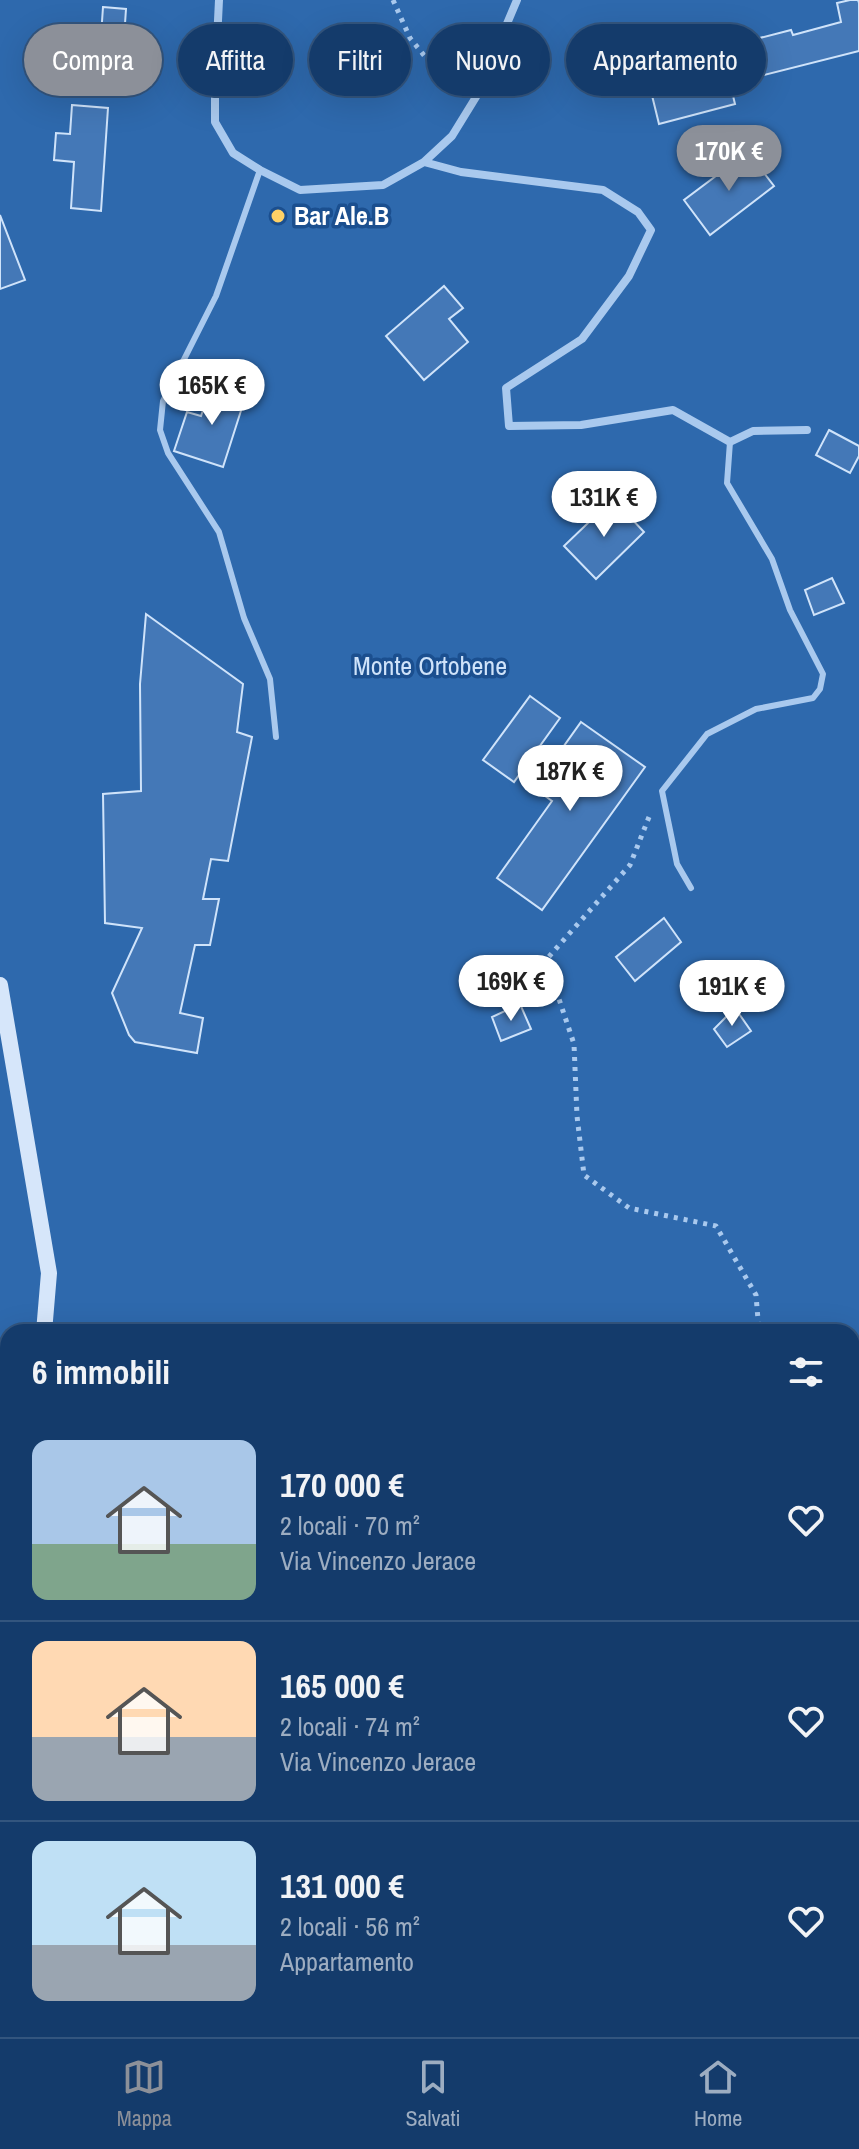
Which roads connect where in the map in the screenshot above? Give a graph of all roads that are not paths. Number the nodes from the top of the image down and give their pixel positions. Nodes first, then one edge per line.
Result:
1 (219, 0) edge
2 (517, 0) edge
3 (424, 162) junction
4 (260, 170) junction
5 (807, 430) dead end
6 (730, 442) junction
7 (276, 737) dead end
8 (691, 888) dead end
9 (0, 985) edge
10 (45, 1324) edge

1 - 4 street
2 - 3 street
3 - 4 street
3 - 6 street
4 - 7 lane
5 - 6 street
6 - 8 lane
9 - 10 street

